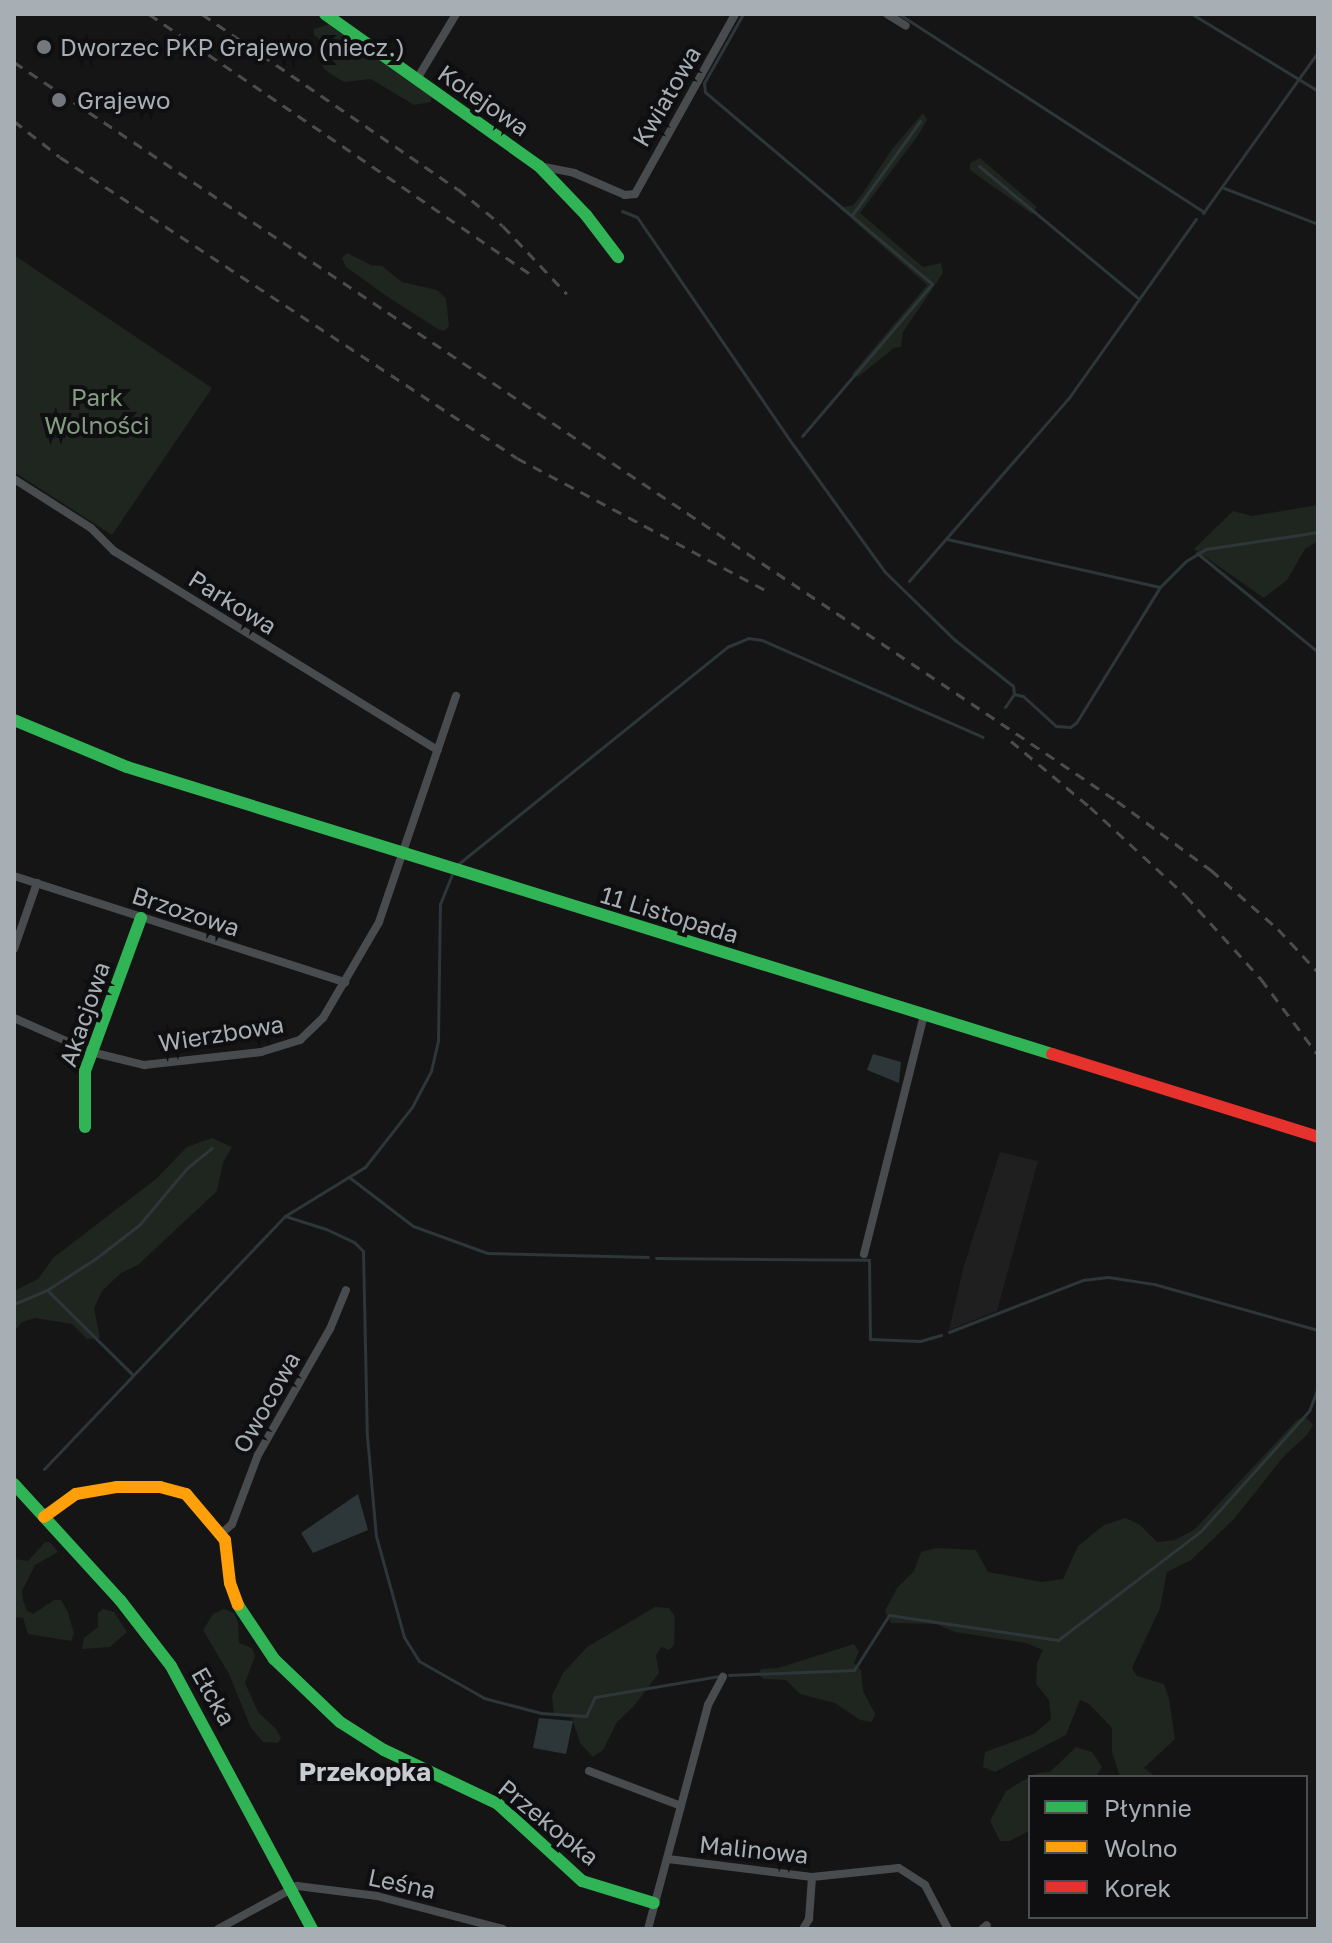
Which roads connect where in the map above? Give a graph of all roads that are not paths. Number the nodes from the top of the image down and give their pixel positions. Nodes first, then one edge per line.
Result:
1 (325, 14) edge
2 (456, 14) edge
3 (735, 14) edge
4 (887, 14) edge
5 (906, 26) dead end
6 (417, 79) junction
7 (539, 166) junction
8 (630, 196) joint
9 (618, 257) dead end
10 (14, 479) edge
11 (456, 696) dead end
12 (14, 720) edge
13 (438, 750) junction
14 (403, 854) junction
15 (14, 876) edge
16 (37, 883) junction
17 (141, 918) junction
18 (14, 949) edge
19 (345, 982) junction
20 (924, 1016) junction
21 (14, 1018) edge
22 (91, 1052) junction
23 (85, 1127) dead end
24 (1318, 1137) edge
25 (864, 1254) dead end
26 (346, 1290) dead end
27 (14, 1484) edge
28 (44, 1517) junction
29 (222, 1533) junction
30 (723, 1677) dead end
31 (589, 1771) dead end
32 (681, 1806) junction
33 (668, 1859) junction
34 (812, 1877) junction
35 (290, 1888) junction
36 (654, 1903) junction
37 (218, 1929) edge
38 (312, 1929) edge
39 (503, 1929) edge
40 (648, 1929) edge
41 (803, 1929) edge
42 (948, 1929) edge

1 - 6 street, Kolejowa
2 - 6 street
3 - 8 street, Kwiatowa
4 - 5 street
6 - 7 street, Kolejowa
7 - 8 street, Kolejowa
7 - 9 street, Kolejowa
10 - 13 street, Parkowa
11 - 13 street, Wierzbowa
12 - 14 street, 11 Listopada
13 - 14 street, Wierzbowa
14 - 19 street, Wierzbowa
14 - 20 street, 11 Listopada
15 - 16 street, Brzozowa
16 - 17 street, Brzozowa
16 - 18 street
17 - 19 street, Brzozowa
17 - 22 street, Akacjowa
19 - 22 street, Wierzbowa
20 - 24 street, 11 Listopada
20 - 25 street
21 - 22 street, Wierzbowa
22 - 23 street, Akacjowa
26 - 29 street, Owocowa
27 - 28 street, Ełcka
28 - 29 street
28 - 35 street, Ełcka
29 - 36 street, Przekopka
30 - 32 street
31 - 32 street
32 - 33 street
33 - 34 street, Malinowa
33 - 36 street
34 - 41 street
34 - 42 street, Malinowa
35 - 37 street
35 - 38 street, Ełcka
35 - 39 street, Leśna
36 - 40 street

